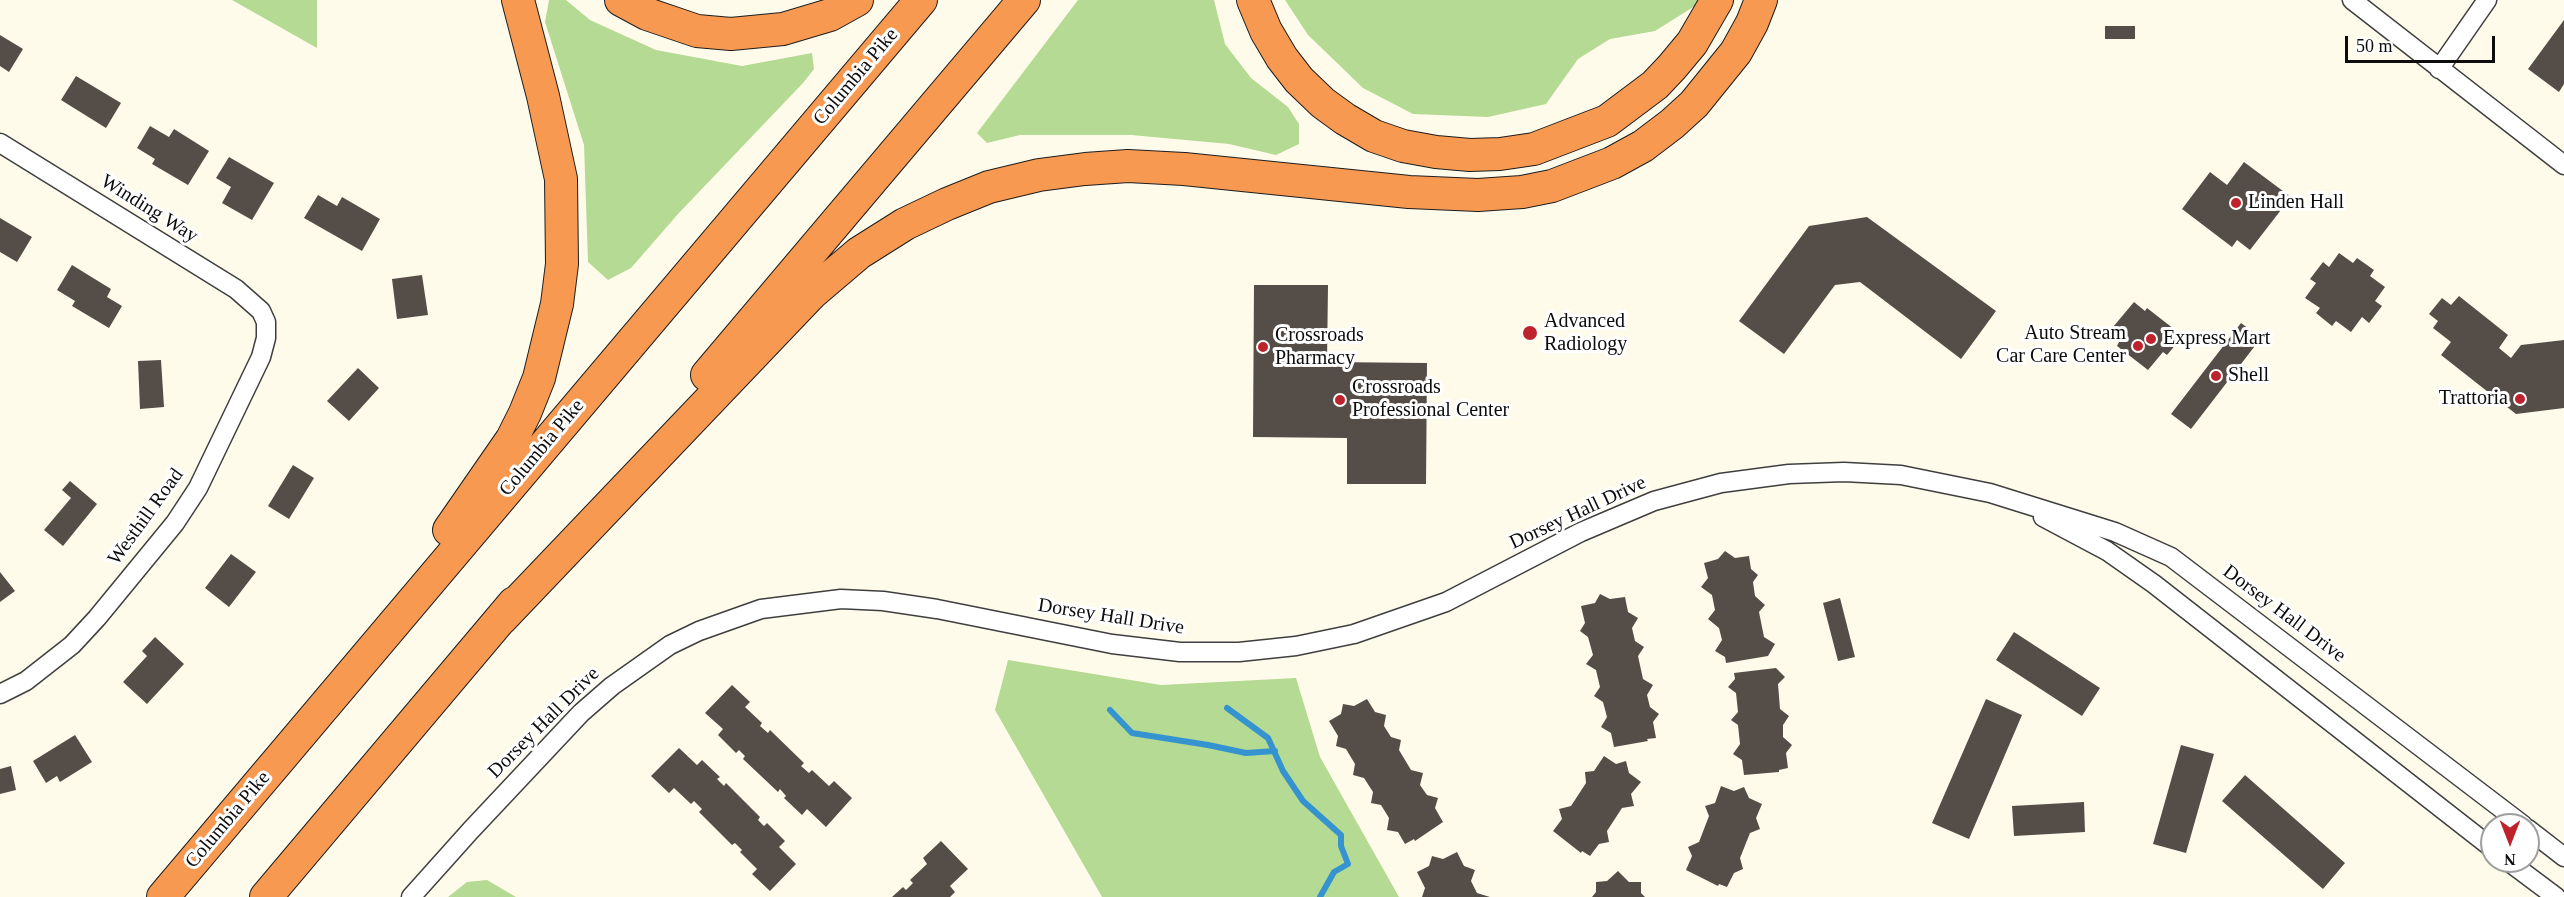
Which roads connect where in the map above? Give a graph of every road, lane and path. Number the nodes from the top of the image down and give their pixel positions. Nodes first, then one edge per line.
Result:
1 (518, 0) edge
2 (621, 0) edge
3 (857, 0) edge
4 (921, 0) edge
5 (1024, 0) edge
6 (1253, 0) edge
7 (1717, 0) edge
8 (1761, 0) edge
9 (2352, 0) edge
10 (2487, 0) edge
11 (2439, 69) junction
12 (0, 143) edge
13 (2564, 165) edge
14 (266, 322) joint
15 (1990, 493) junction
16 (501, 619) junction
17 (0, 694) edge
18 (317, 713) junction
19 (2507, 813) edge
20 (2540, 838) edge
21 (2480, 840) edge
22 (2564, 857) edge
23 (2524, 873) edge
24 (163, 897) edge
25 (266, 897) edge
26 (411, 897) edge
27 (2556, 897) edge

1 - 18 highway
2 - 3 highway
4 - 18 highway, Columbia Pike
5 - 16 highway
6 - 7 highway
8 - 16 highway
9 - 11 street
10 - 11 street
11 - 13 street
12 - 14 street, Winding Way
14 - 17 street, Westhill Road
15 - 19 street, Dorsey Hall Drive
15 - 21 street, Dorsey Hall Drive
15 - 26 street, Dorsey Hall Drive
16 - 25 highway
18 - 24 highway, Columbia Pike
20 - 22 street
23 - 27 street

